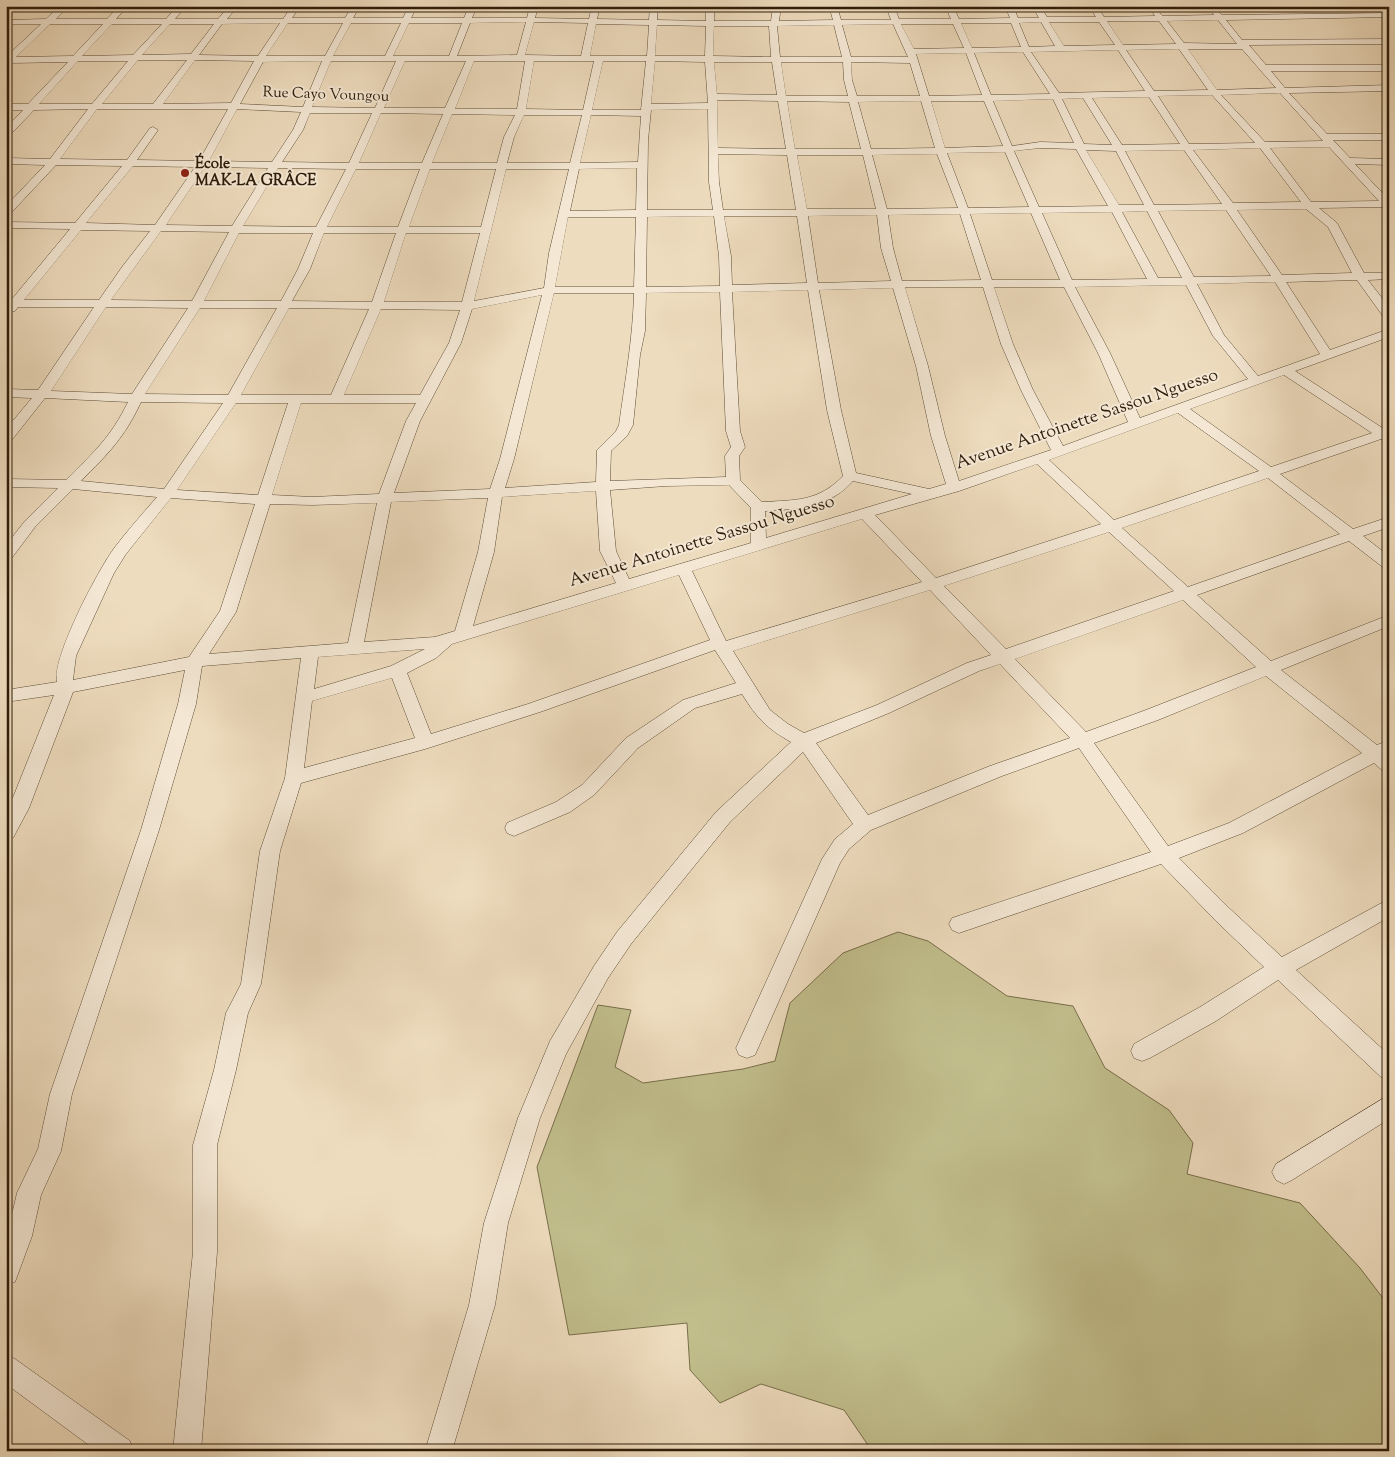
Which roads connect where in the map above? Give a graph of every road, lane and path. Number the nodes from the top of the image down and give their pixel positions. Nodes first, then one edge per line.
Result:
1 (65, 6) edge
2 (124, 6) edge
3 (182, 6) edge
4 (234, 6) edge
5 (296, 6) edge
6 (356, 6) edge
7 (413, 6) edge
8 (473, 6) edge
9 (534, 6) edge
10 (596, 6) edge
11 (654, 6) edge
12 (710, 6) edge
13 (777, 6) edge
14 (833, 6) edge
15 (890, 6) edge
16 (949, 6) edge
17 (1009, 6) edge
18 (1036, 6) edge
19 (1093, 6) edge
20 (1153, 6) edge
21 (1212, 6) edge
22 (1271, 6) edge
23 (1332, 6) edge
24 (1342, 15) junction
25 (1389, 15) edge
26 (1281, 16) junction
27 (1220, 17) junction
28 (1101, 18) junction
29 (1160, 18) junction
30 (1042, 19) junction
31 (169, 20) junction
32 (221, 20) junction
33 (284, 20) junction
34 (530, 20) junction
35 (954, 20) junction
36 (1015, 20) junction
37 (347, 21) junction
38 (405, 21) junction
39 (467, 21) junction
40 (592, 21) junction
41 (6, 22) edge
42 (46, 22) junction
43 (109, 22) junction
44 (652, 22) junction
45 (836, 22) junction
46 (895, 22) junction
47 (1288, 22) dead end
48 (1349, 22) dead end
49 (711, 23) junction
50 (773, 23) junction
51 (1364, 35) dead end
52 (1302, 36) dead end
53 (1372, 41) junction
54 (1389, 41) edge
55 (1310, 42) junction
56 (1353, 42) junction
57 (1183, 46) junction
58 (1245, 47) junction
59 (1120, 48) junction
60 (1061, 49) junction
61 (1026, 50) junction
62 (968, 51) junction
63 (912, 56) junction
64 (1370, 56) dead end
65 (134, 58) junction
66 (192, 58) junction
67 (328, 58) junction
68 (388, 58) junction
69 (402, 58) junction
70 (452, 58) junction
71 (472, 58) junction
72 (520, 58) junction
73 (530, 58) junction
74 (260, 59) junction
75 (585, 59) junction
76 (599, 59) junction
77 (651, 59) junction
78 (709, 59) junction
79 (73, 60) junction
80 (776, 60) junction
81 (847, 60) junction
82 (7, 61) edge
83 (1265, 68) junction
84 (1382, 68) junction
85 (1389, 76) edge
86 (1389, 88) edge
87 (1282, 90) junction
88 (1214, 91) junction
89 (1150, 93) junction
90 (1086, 95) junction
91 (1056, 96) junction
92 (783, 98) junction
93 (853, 98) junction
94 (924, 98) junction
95 (987, 98) junction
96 (713, 101) junction
97 (156, 106) junction
98 (233, 106) junction
99 (6, 107) edge
100 (32, 108) junction
101 (94, 108) junction
102 (308, 110) junction
103 (646, 110) junction
104 (378, 111) junction
105 (449, 111) junction
106 (521, 111) junction
107 (586, 112) junction
108 (153, 130) dead end
109 (6, 134) edge
110 (1389, 136) edge
111 (1328, 140) junction
112 (1186, 146) junction
113 (1263, 146) junction
114 (1080, 147) junction
115 (1119, 148) junction
116 (941, 150) junction
117 (1009, 150) junction
118 (713, 151) junction
119 (791, 152) junction
120 (866, 152) junction
121 (6, 161) edge
122 (1347, 161) junction
123 (53, 162) junction
124 (1389, 162) edge
125 (130, 163) junction
126 (202, 164) junction
127 (274, 165) junction
128 (353, 165) junction
129 (643, 165) junction
130 (426, 166) junction
131 (575, 166) junction
132 (502, 167) junction
133 (1371, 187) junction
134 (1389, 187) edge
135 (1388, 205) edge
136 (1309, 206) junction
137 (1229, 208) junction
138 (1116, 209) junction
139 (1152, 209) junction
140 (1035, 210) junction
141 (964, 211) junction
142 (6, 212) edge
143 (802, 212) junction
144 (882, 212) junction
145 (720, 213) junction
146 (565, 214) junction
147 (640, 214) junction
148 (6, 225) edge
149 (78, 226) junction
150 (158, 228) junction
151 (236, 229) junction
152 (320, 230) junction
153 (403, 230) junction
154 (485, 230) junction
155 (1389, 276) edge
156 (1360, 277) junction
157 (1278, 278) junction
158 (1190, 280) junction
159 (1154, 281) junction
160 (897, 284) junction
161 (988, 284) junction
162 (1068, 284) junction
163 (813, 286) junction
164 (727, 288) junction
165 (641, 289) junction
166 (549, 290) junction
167 (11, 303) edge
168 (104, 303) junction
169 (377, 304) junction
170 (196, 305) junction
171 (284, 305) junction
172 (467, 306) junction
173 (6, 314) edge
174 (1389, 316) edge
175 (1389, 333) edge
176 (1327, 356) junction
177 (1286, 371) junction
178 (1257, 382) junction
179 (6, 392) edge
180 (42, 394) junction
181 (138, 397) junction
182 (233, 398) junction
183 (296, 398) junction
184 (336, 399) junction
185 (424, 400) junction
186 (1181, 409) junction
187 (1136, 425) junction
188 (1386, 435) edge
189 (6, 438) edge
190 (1059, 451) junction
191 (1039, 458) junction
192 (1270, 473) junction
193 (850, 476) junction
194 (733, 481) junction
195 (6, 484) edge
196 (70, 484) junction
197 (603, 486) junction
198 (954, 488) junction
199 (496, 493) junction
200 (930, 493) junction
201 (167, 494) junction
202 (385, 497) junction
203 (263, 500) junction
204 (758, 507) junction
205 (865, 513) junction
206 (1389, 522) edge
207 (1110, 525) junction
208 (1350, 534) junction
209 (759, 546) junction
210 (6, 556) edge
211 (1389, 564) edge
212 (684, 569) junction
213 (931, 583) junction
214 (625, 586) junction
215 (1184, 593) junction
216 (1389, 620) edge
217 (456, 636) junction
218 (721, 646) junction
219 (355, 648) junction
220 (310, 653) junction
221 (1004, 656) junction
222 (195, 661) junction
223 (1268, 668) junction
224 (397, 670) junction
225 (747, 686) junction
226 (66, 687) junction
227 (6, 696) edge
228 (306, 697) junction
229 (1083, 740) junction
230 (803, 741) junction
231 (425, 742) junction
232 (1384, 756) edge
233 (294, 778) junction
234 (864, 825) junction
235 (514, 828) dead end
236 (6, 834) edge
237 (1165, 856) junction
238 (1389, 907) edge
239 (959, 924) dead end
240 (1280, 968) junction
241 (747, 1048) dead end
242 (1142, 1050) dead end
243 (1389, 1070) edge
244 (1389, 1106) edge
245 (1284, 1172) dead end
246 (6, 1273) edge
247 (6, 1368) edge
248 (120, 1451) edge
249 (187, 1451) edge
250 (438, 1451) edge

1 - 42 street
2 - 43 street
3 - 31 street
4 - 32 street
5 - 33 street
6 - 37 street
7 - 38 street
8 - 39 street
9 - 34 street
10 - 40 street
11 - 44 street
12 - 49 street
13 - 50 street
14 - 45 street
15 - 46 street
16 - 35 street
17 - 36 street
18 - 30 street
19 - 28 street
20 - 29 street
21 - 27 street
22 - 26 street
23 - 24 street
24 - 25 street
24 - 26 street
24 - 48 street
26 - 27 street
26 - 47 street
27 - 29 street
27 - 58 street
28 - 29 street
28 - 30 street
28 - 59 street
29 - 57 street
30 - 36 street
30 - 60 street
31 - 32 street
31 - 43 street
31 - 65 street
32 - 33 street
32 - 66 street
33 - 37 street
33 - 74 street
34 - 39 street
34 - 40 street
34 - 72 street
35 - 36 street
35 - 46 street
35 - 62 street
36 - 61 street
37 - 38 street
37 - 67 street
38 - 39 street
38 - 68 street
39 - 70 street
40 - 44 street
40 - 75 street
41 - 42 street
42 - 43 street
42 - 82 street
43 - 79 street
44 - 49 street
44 - 77 street
45 - 46 street
45 - 50 street
45 - 81 street
46 - 63 street
49 - 50 street
49 - 78 street
50 - 80 street
51 - 53 street
52 - 55 street
53 - 54 street
53 - 56 street
55 - 56 street
55 - 58 street
56 - 58 street
57 - 58 street
57 - 59 street
57 - 88 street
58 - 83 street
59 - 60 street
59 - 89 street
60 - 61 street
61 - 62 street
61 - 91 street
62 - 63 street
62 - 95 street
63 - 81 street
63 - 94 street
64 - 84 street
65 - 66 street
65 - 79 street
65 - 101 street
66 - 74 street
66 - 97 street
67 - 68 street
67 - 74 street
67 - 102 street
68 - 69 street
69 - 70 street
69 - 104 street
70 - 71 street
71 - 72 street
71 - 105 street
72 - 73 street
73 - 75 street
73 - 106 street
74 - 98 street
75 - 76 street
76 - 77 street
76 - 107 street
77 - 78 street
77 - 103 street
78 - 80 street
78 - 96 street
79 - 82 street
79 - 100 street
80 - 81 street
80 - 92 street
81 - 93 street
83 - 84 street
83 - 87 street
84 - 85 street
86 - 87 street, Rue Cayo Voungou
87 - 88 street, Rue Cayo Voungou
87 - 111 street
88 - 89 street, Rue Cayo Voungou
88 - 113 street
89 - 90 street, Rue Cayo Voungou
89 - 112 street
90 - 91 street, Rue Cayo Voungou
90 - 115 street
91 - 95 street, Rue Cayo Voungou
91 - 114 street
92 - 93 street, Rue Cayo Voungou
92 - 96 street, Rue Cayo Voungou
92 - 119 street
93 - 94 street, Rue Cayo Voungou
93 - 120 street
94 - 95 street, Rue Cayo Voungou
94 - 116 street
95 - 117 street
96 - 103 street, Rue Cayo Voungou
96 - 118 street
97 - 98 street, Rue Cayo Voungou
97 - 101 street, Rue Cayo Voungou
98 - 102 street, Rue Cayo Voungou
98 - 126 street
99 - 100 street, Rue Cayo Voungou
100 - 101 street, Rue Cayo Voungou
100 - 109 street
101 - 123 street
102 - 104 street, Rue Cayo Voungou
102 - 127 street
103 - 107 street, Rue Cayo Voungou
103 - 129 street
104 - 105 street, Rue Cayo Voungou
104 - 128 street
105 - 106 street, Rue Cayo Voungou
105 - 130 street
106 - 107 street, Rue Cayo Voungou
106 - 132 street
107 - 131 street
108 - 125 street
110 - 111 street
111 - 113 street
111 - 122 street
112 - 113 street
112 - 115 street
112 - 137 street
113 - 136 street
114 - 115 street
114 - 117 street
114 - 138 street
115 - 139 street
116 - 117 street
116 - 120 street
116 - 141 street
117 - 140 street
118 - 119 street
118 - 145 street
119 - 120 street
119 - 143 street
120 - 144 street
121 - 123 street
122 - 124 street
122 - 133 street
123 - 125 street
123 - 142 street
125 - 126 street
125 - 149 street
126 - 127 street
126 - 150 street
127 - 128 street
127 - 151 street
128 - 130 street
128 - 152 street
129 - 131 street
129 - 147 street
130 - 132 street
130 - 153 street
131 - 132 street
131 - 146 street
132 - 154 street
133 - 134 street
133 - 135 street
135 - 136 street
136 - 137 street
136 - 156 street
137 - 139 street
137 - 157 street
138 - 139 street
138 - 140 street
138 - 159 street
139 - 158 street
140 - 141 street
140 - 162 street
141 - 144 street
141 - 161 street
143 - 144 street
143 - 145 street
143 - 163 street
144 - 160 street
145 - 147 street
145 - 164 street
146 - 147 street
146 - 166 street
147 - 165 street
148 - 149 street
149 - 150 street
149 - 167 street
150 - 151 street
150 - 168 street
151 - 152 street
151 - 170 street
152 - 153 street
152 - 171 street
153 - 154 street
153 - 169 street
154 - 172 street
155 - 156 street
156 - 157 street
156 - 174 street
157 - 158 street
157 - 176 street
158 - 159 street
158 - 178 street
159 - 162 street
160 - 161 street
160 - 163 street
160 - 198 street
161 - 162 street
161 - 190 street
162 - 187 street
163 - 164 street
163 - 193 street
164 - 165 street
164 - 194 street
165 - 166 street
165 - 197 street
166 - 172 street
166 - 199 street
167 - 168 street
167 - 173 street
168 - 170 street
168 - 180 street
169 - 171 street
169 - 172 street
169 - 184 street
170 - 171 street
170 - 181 street
171 - 182 street
172 - 185 street
175 - 176 street, Avenue Antoinette Sassou Nguesso
176 - 177 street, Avenue Antoinette Sassou Nguesso
177 - 178 street, Avenue Antoinette Sassou Nguesso
177 - 188 street
178 - 186 street, Avenue Antoinette Sassou Nguesso
179 - 180 street
180 - 181 street
180 - 189 street
181 - 182 street
181 - 196 street
182 - 183 street
182 - 201 street
183 - 184 street
183 - 203 street
184 - 185 street
185 - 202 street
186 - 187 street, Avenue Antoinette Sassou Nguesso
186 - 192 street
187 - 190 street, Avenue Antoinette Sassou Nguesso
188 - 192 street
190 - 191 street, Avenue Antoinette Sassou Nguesso
191 - 198 street, Avenue Antoinette Sassou Nguesso
191 - 207 street
192 - 207 street
192 - 208 street
193 - 200 street
193 - 204 street
194 - 197 street
194 - 204 street
195 - 196 street
196 - 201 street
196 - 210 street
197 - 199 street
197 - 214 street
198 - 200 street, Avenue Antoinette Sassou Nguesso
199 - 202 street
199 - 217 street
200 - 205 street, Avenue Antoinette Sassou Nguesso
201 - 203 street
201 - 226 street
202 - 203 street
202 - 219 street
203 - 222 street
204 - 209 street
205 - 209 street, Avenue Antoinette Sassou Nguesso
205 - 213 street
206 - 208 street
207 - 213 street
207 - 215 street
208 - 211 street
208 - 215 street
209 - 212 street, Avenue Antoinette Sassou Nguesso
212 - 214 street, Avenue Antoinette Sassou Nguesso
212 - 218 street
213 - 218 street
213 - 221 street
214 - 217 street, Avenue Antoinette Sassou Nguesso
215 - 221 street
215 - 223 street
216 - 223 street
217 - 219 street, Avenue Antoinette Sassou Nguesso
217 - 224 street
218 - 225 street
218 - 231 street
219 - 220 street, Avenue Antoinette Sassou Nguesso
220 - 222 street, Avenue Antoinette Sassou Nguesso
220 - 228 street
221 - 229 street
221 - 230 street
222 - 226 street, Avenue Antoinette Sassou Nguesso
222 - 246 street
223 - 229 street
223 - 232 street
224 - 228 street
224 - 231 street
225 - 230 street
225 - 235 street
226 - 227 street, Avenue Antoinette Sassou Nguesso
226 - 236 street
228 - 233 street
229 - 234 street
229 - 237 street
230 - 234 street
230 - 250 street
231 - 233 street
232 - 237 street
233 - 249 street
234 - 241 street
237 - 239 street
237 - 240 street
238 - 240 street
240 - 242 street
240 - 243 street
244 - 245 street
247 - 248 street

